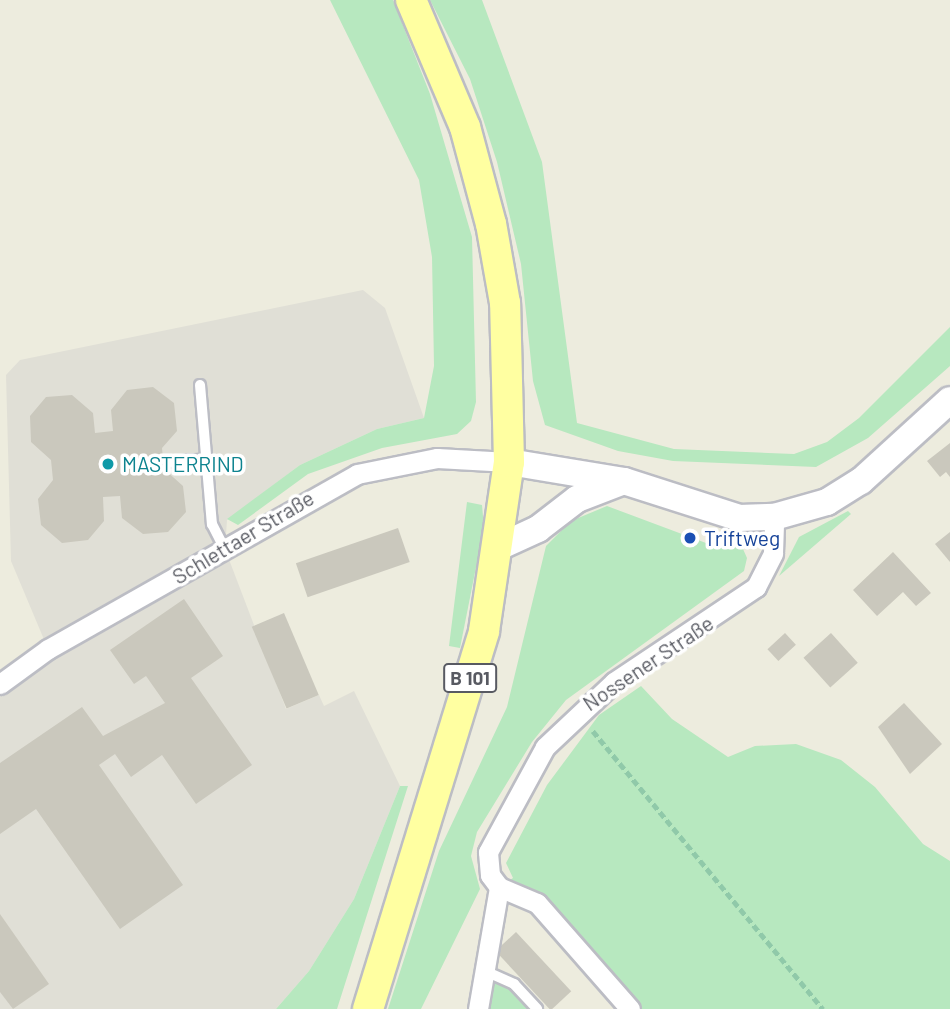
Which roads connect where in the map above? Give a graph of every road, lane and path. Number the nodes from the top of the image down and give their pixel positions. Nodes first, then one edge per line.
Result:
1 (411, 0) edge
2 (200, 385) dead end
3 (950, 400) edge
4 (206, 460) junction
5 (168, 462) dead end
6 (509, 462) junction
7 (624, 481) junction
8 (774, 517) junction
9 (500, 546) junction
10 (225, 549) junction
11 (0, 684) edge
12 (577, 711) junction
13 (499, 887) junction
14 (485, 971) junction
15 (369, 1009) edge
16 (478, 1009) edge
17 (537, 1009) edge
18 (630, 1009) edge
19 (823, 1009) edge

1 - 6 main road, B 101
2 - 4 lane
3 - 8 street
4 - 5 lane
4 - 10 lane
6 - 7 street
6 - 9 main road, B 101
6 - 10 street, Schlettaer Straße
7 - 8 street
7 - 9 street
8 - 12 street, Nossener Straße
9 - 15 main road, B 101
10 - 11 street, Schlettaer Straße
12 - 13 street, Nossener Straße
12 - 19 path
13 - 14 street, Nossener Straße
13 - 18 street
14 - 16 street, Nossener Straße
14 - 17 lane

